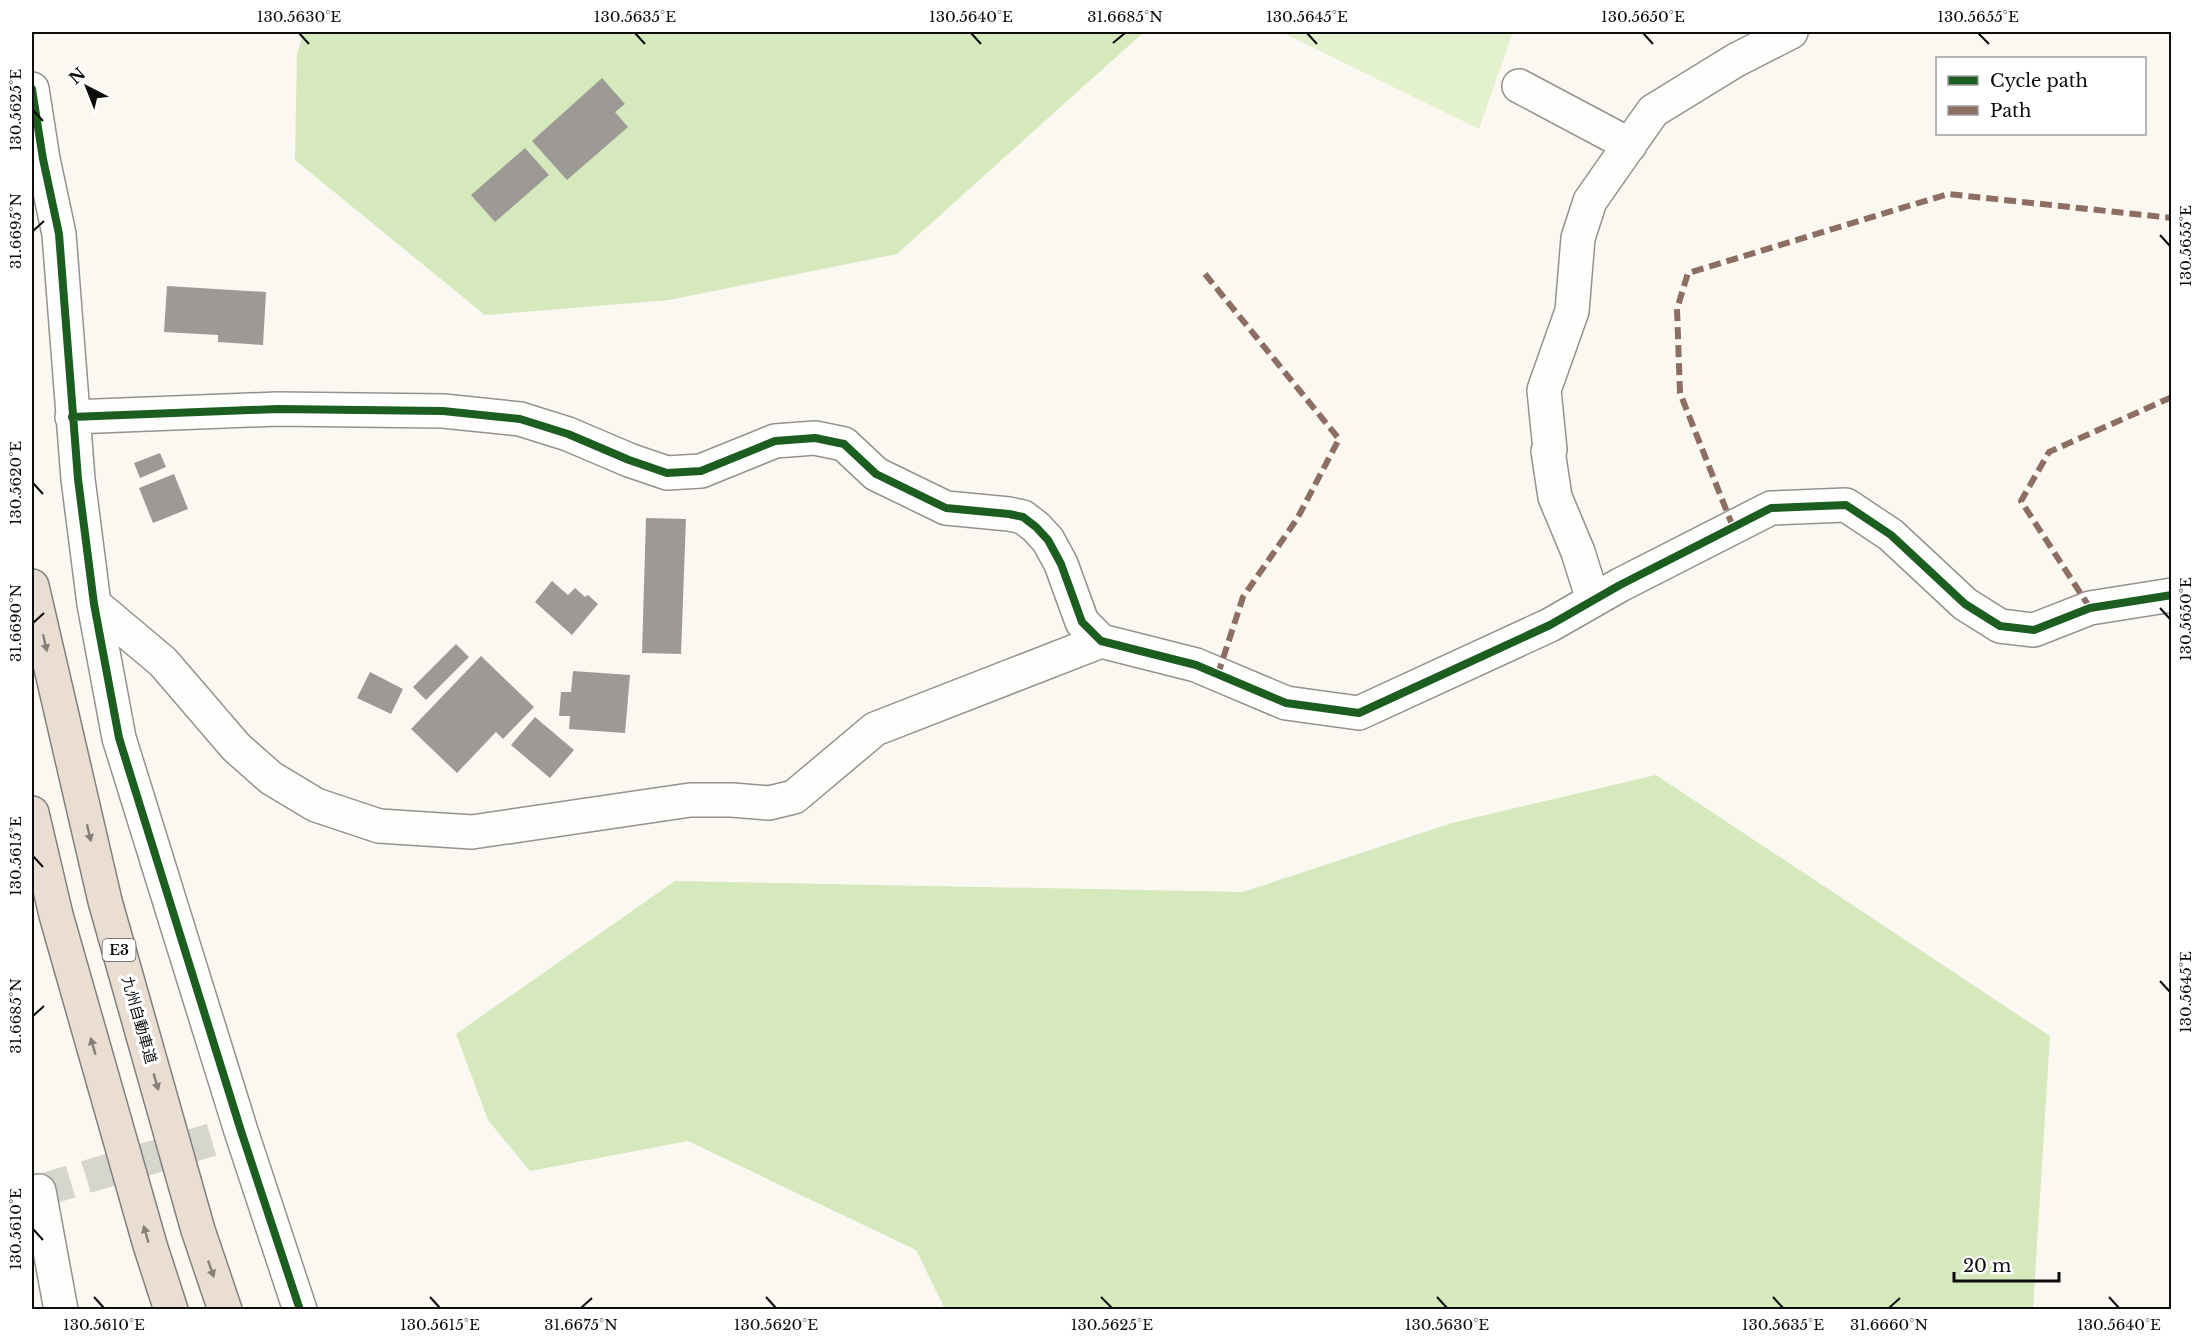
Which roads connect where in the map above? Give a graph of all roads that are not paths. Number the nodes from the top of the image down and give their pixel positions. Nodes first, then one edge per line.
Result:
1 (1791, 32) edge
2 (1519, 86) dead end
3 (32, 89) edge
4 (1630, 145) junction
5 (72, 417) junction
6 (32, 586) edge
7 (2172, 595) edge
8 (1593, 600) junction
9 (94, 604) junction
10 (1101, 641) junction
11 (32, 813) edge
12 (39, 1191) dead end
13 (61, 1310) edge
14 (171, 1310) edge
15 (225, 1310) edge
16 (300, 1310) edge

1 - 4 street
2 - 4 street
3 - 5 street
4 - 8 street
5 - 9 street
5 - 10 street
6 -> 15 highway, 九州自動車道 / E3
7 - 8 street
8 - 10 street
9 - 10 street
9 - 16 street
14 -> 11 highway
12 - 13 street

